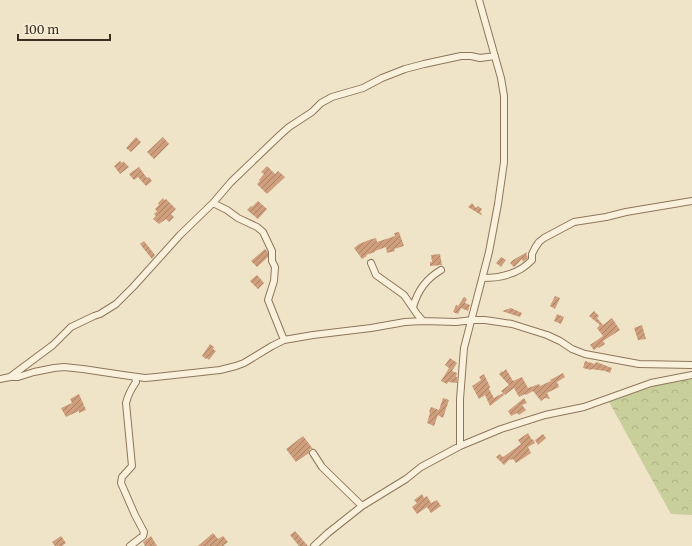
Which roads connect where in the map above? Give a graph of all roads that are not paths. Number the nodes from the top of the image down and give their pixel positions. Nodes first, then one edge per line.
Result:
1 (479, 0) edge
2 (495, 56) junction
3 (692, 201) edge
4 (213, 203) junction
5 (371, 263) dead end
6 (440, 270) dead end
7 (483, 278) junction
8 (413, 307) junction
9 (423, 320) junction
10 (472, 320) junction
11 (284, 340) junction
12 (692, 365) edge
13 (692, 375) edge
14 (10, 377) junction
15 (135, 377) junction
16 (0, 379) edge
17 (460, 446) junction
18 (313, 453) dead end
19 (362, 506) junction
20 (130, 546) edge
21 (314, 546) edge

1 - 2 street
2 - 4 street
2 - 7 street
3 - 7 street
4 - 11 street
4 - 14 street
5 - 8 street
6 - 8 street
7 - 10 street
8 - 9 street
9 - 10 street
9 - 11 street
10 - 12 street
10 - 17 street
11 - 15 street
13 - 17 street
14 - 15 street
14 - 16 street
15 - 20 street
17 - 19 street
18 - 19 street
19 - 21 street

